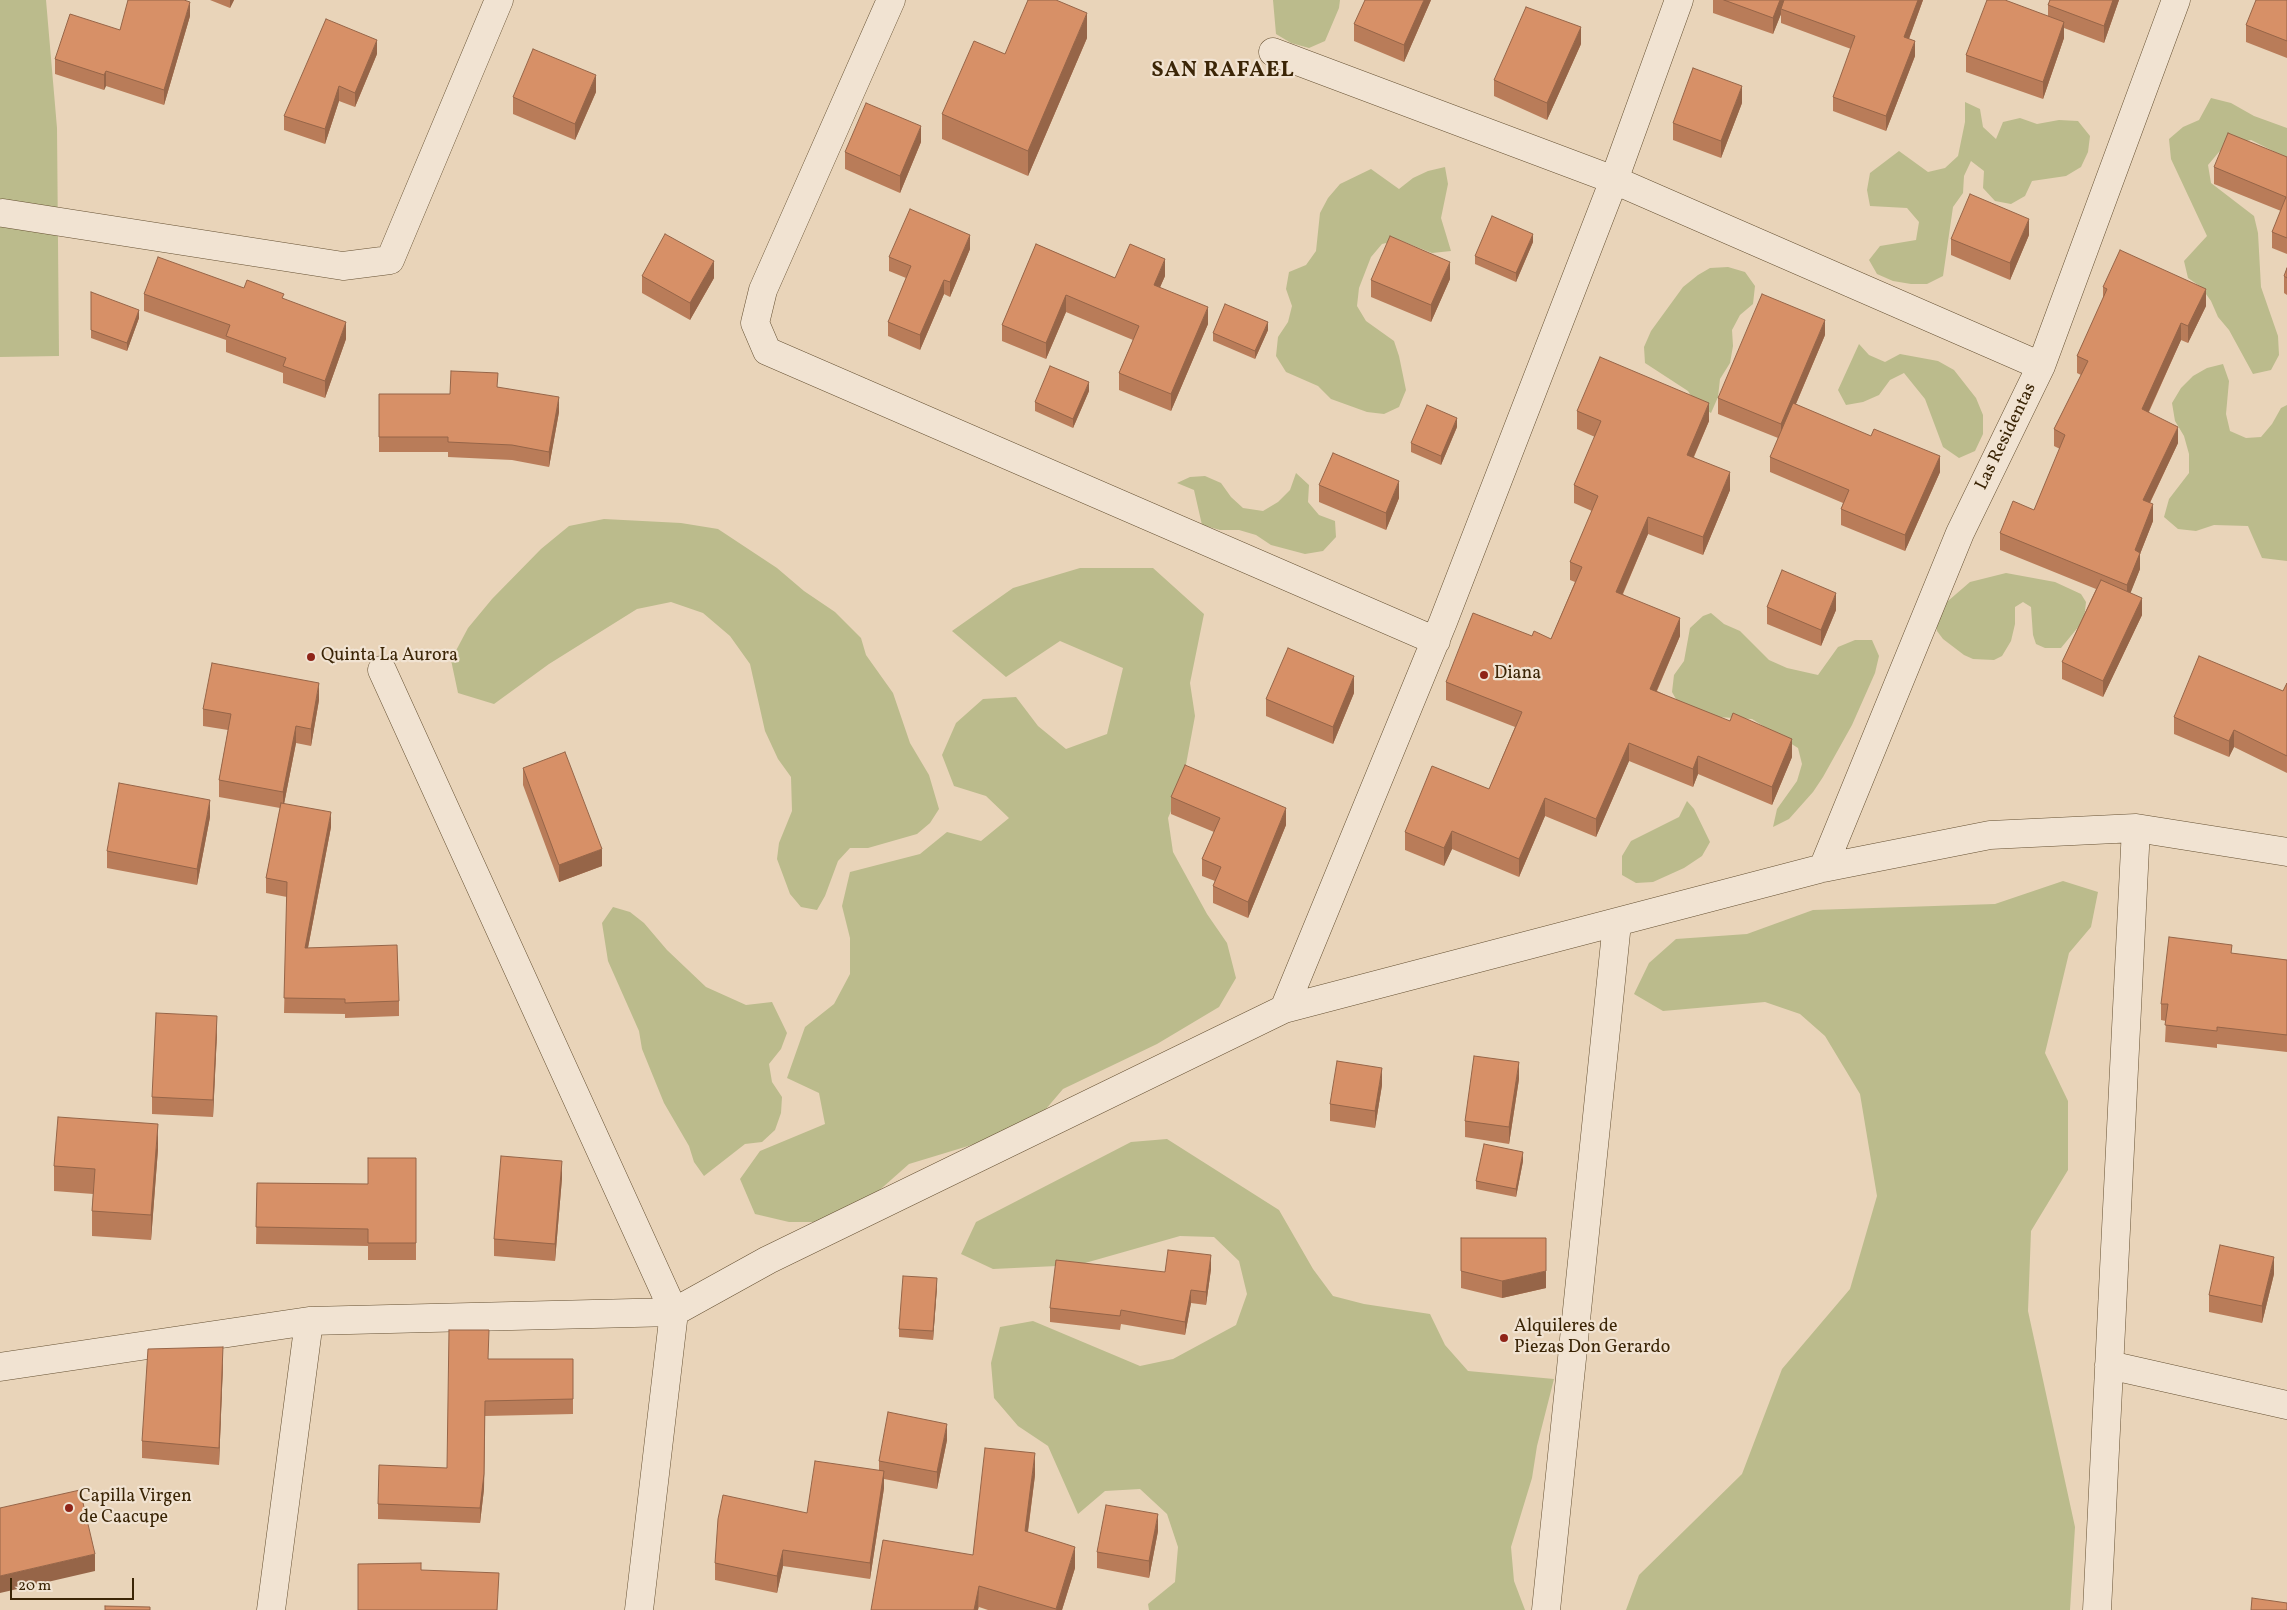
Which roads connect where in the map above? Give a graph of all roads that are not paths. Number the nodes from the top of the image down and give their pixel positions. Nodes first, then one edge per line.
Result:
1 (499, 0) edge
2 (891, 0) edge
3 (1679, 0) edge
4 (2176, 0) edge
5 (1273, 52) dead end
6 (1614, 180) junction
7 (3, 213) dead end
8 (2041, 366) junction
9 (1436, 641) junction
10 (382, 670) dead end
11 (2136, 828) junction
12 (2287, 852) edge
13 (1823, 868) junction
14 (1617, 923) junction
15 (1284, 1009) junction
16 (674, 1312) junction
17 (309, 1321) junction
18 (2109, 1365) junction
19 (0, 1367) edge
20 (2287, 1405) edge
21 (272, 1610) edge
22 (638, 1610) edge
23 (1546, 1610) edge
24 (2097, 1610) edge

1 - 7 street
2 - 9 street
3 - 6 street
4 - 8 street, Las Residentas
5 - 6 street
6 - 8 street
6 - 9 street
8 - 13 street, Las Residentas
9 - 15 street
10 - 16 street
11 - 12 street
11 - 13 street
11 - 18 street
13 - 14 street
14 - 15 street
14 - 23 street
15 - 16 street
16 - 17 street
16 - 22 street
17 - 19 street
17 - 21 street
18 - 20 street
18 - 24 street

